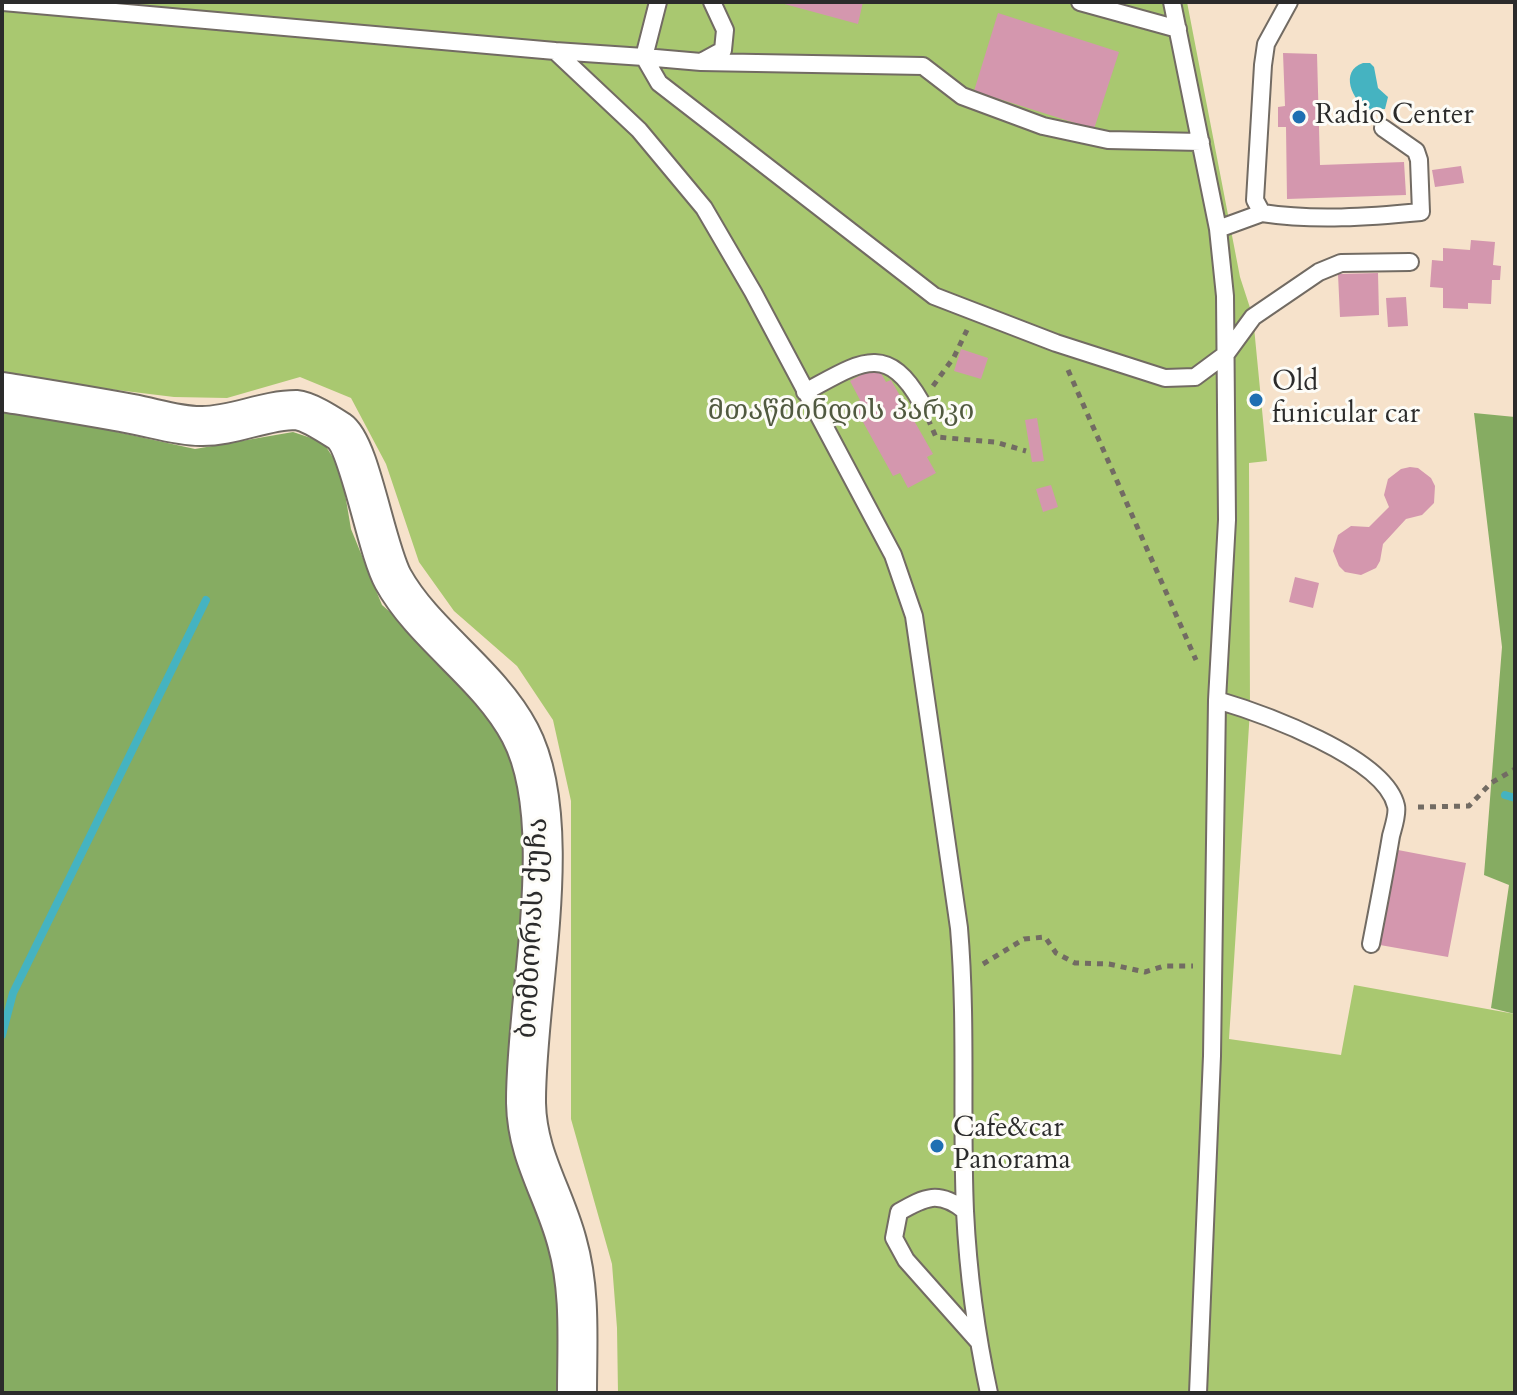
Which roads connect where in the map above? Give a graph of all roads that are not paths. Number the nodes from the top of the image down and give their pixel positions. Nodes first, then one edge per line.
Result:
1 (3, 2) edge
2 (658, 2) edge
3 (712, 2) edge
4 (1080, 2) edge
5 (1172, 2) edge
6 (1289, 2) edge
7 (1178, 29) junction
8 (555, 51) junction
9 (644, 57) junction
10 (701, 62) junction
11 (1383, 128) dead end
12 (1201, 142) junction
13 (1262, 213) junction
14 (1218, 229) junction
15 (1410, 262) dead end
16 (1226, 354) junction
17 (2, 392) edge
18 (805, 392) junction
19 (921, 402) road end
20 (1217, 700) junction
21 (1371, 944) dead end
22 (965, 1211) junction
23 (978, 1341) junction
24 (577, 1393) edge
25 (989, 1393) edge
26 (1198, 1393) edge

1 - 8 lane
2 - 9 lane
3 - 10 lane
4 - 7 lane
5 - 7 lane
6 - 13 lane
7 - 12 lane
8 - 9 lane
8 - 18 lane
9 - 10 lane
9 - 16 lane
10 - 12 lane
11 - 13 lane
12 - 14 lane
13 - 14 lane
14 - 16 lane
15 - 16 lane
16 - 20 lane
17 - 24 street, ბომბორას ქუჩა
18 - 19 lane
18 - 22 lane
20 - 21 lane
20 - 26 lane
22 - 23 lane
22 - 23 lane
23 - 25 lane

